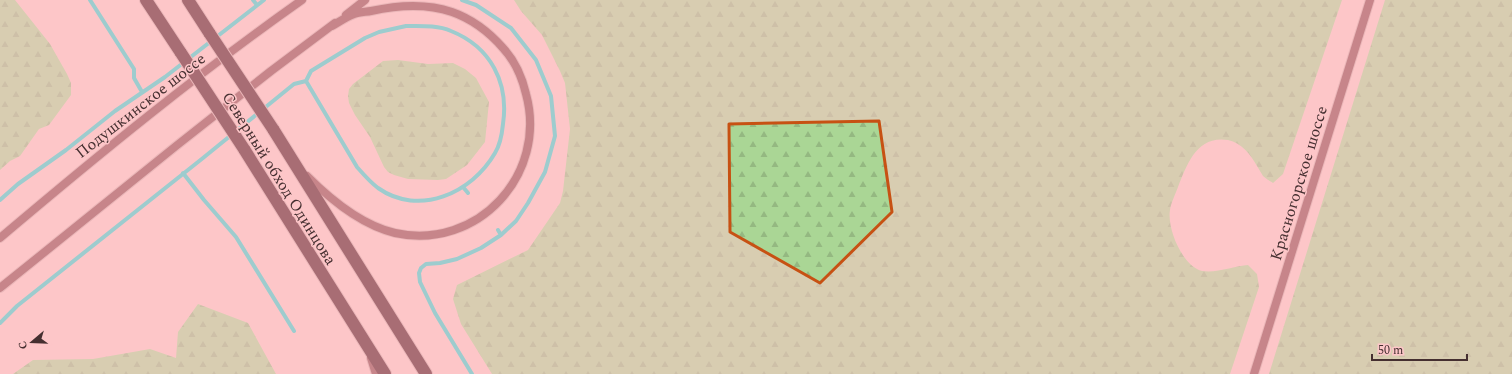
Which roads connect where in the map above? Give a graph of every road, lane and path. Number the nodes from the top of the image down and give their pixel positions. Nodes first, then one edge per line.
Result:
1 (146, 0) edge
2 (188, 0) edge
3 (302, 0) edge
4 (365, 0) edge
5 (1370, 0) edge
6 (332, 26) junction
7 (293, 160) junction
8 (0, 238) edge
9 (0, 290) edge
10 (360, 334) junction
11 (376, 374) edge
12 (385, 374) edge
13 (426, 374) edge
14 (1254, 374) edge

1 - 10 highway, Северный обход Одинцова, bridge
2 - 7 highway, Северный обход Одинцова, bridge
3 - 8 main road, Подушкинское шоссе
4 - 6 main road
5 - 14 main road, Красногорское шоссе
6 - 7 main road
6 - 9 main road
7 - 13 highway, Северный обход Одинцова
10 - 11 main road
10 - 12 highway, Северный обход Одинцова

